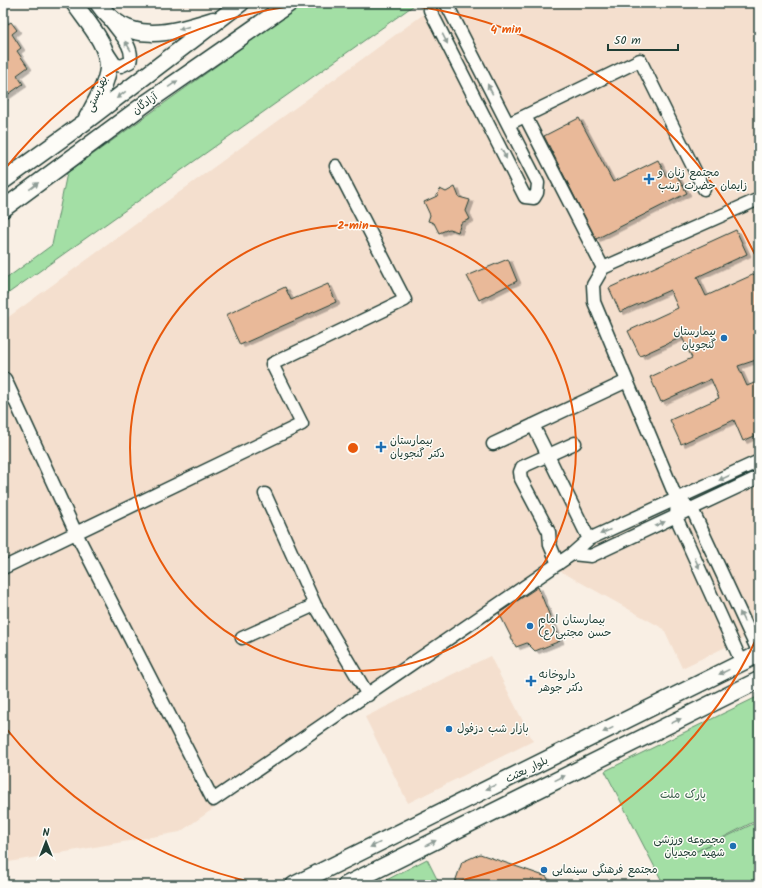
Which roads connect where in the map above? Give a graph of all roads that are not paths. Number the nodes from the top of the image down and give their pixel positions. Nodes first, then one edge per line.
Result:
1 (74, 3) edge
2 (241, 3) edge
3 (290, 3) edge
4 (429, 3) edge
5 (446, 3) edge
6 (101, 7) edge
7 (222, 17) junction
8 (104, 48) junction
9 (525, 116) junction
10 (85, 122) junction
11 (508, 124) junction
12 (336, 166) dead end
13 (3, 181) edge
14 (704, 189) dead end
15 (759, 199) edge
16 (3, 210) edge
17 (603, 268) junction
18 (5, 379) dead end
19 (627, 381) junction
20 (533, 425) junction
21 (575, 443) dead end
22 (493, 444) dead end
23 (548, 455) junction
24 (759, 461) edge
25 (759, 477) edge
26 (266, 494) dead end
27 (677, 500) junction
28 (692, 509) junction
29 (676, 517) junction
30 (76, 533) junction
31 (589, 539) junction
32 (572, 554) junction
33 (558, 564) junction
34 (3, 568) edge
35 (315, 605) junction
36 (242, 638) dead end
37 (759, 653) edge
38 (742, 663) junction
39 (759, 680) edge
40 (368, 695) junction
41 (529, 769) junction
42 (536, 790) junction
43 (330, 867) junction
44 (294, 885) edge
45 (340, 885) edge
46 (346, 885) edge

1 - 8 main road, بهزیستی
2 - 7 main road, آزادگان
16 -> 3 main road, آزادگان
4 -> 11 street
11 -> 5 street
7 -> 6 main road
8 -> 6 street
7 -> 10 main road, آزادگان
8 - 10 main road, بهزیستی
9 - 11 street
9 - 14 street
9 - 17 street
10 - 13 main road, آزادگان
12 - 30 street
15 - 17 street
17 - 19 street
18 - 30 street
19 - 20 street
19 - 27 street
20 - 22 street
20 - 23 street
21 - 23 street
23 - 31 street
23 - 33 street
24 -> 27 street
25 - 28 street
26 - 35 street
27 - 28 street
27 - 29 street
27 -> 31 street
28 - 29 street
37 -> 28 street
32 -> 29 street
29 -> 38 street
30 - 34 street
30 - 40 street
31 - 32 street
32 - 33 street
33 - 40 street
35 - 36 street
35 - 40 street
37 - 38 main road, بلوار بعثت
38 -> 41 main road, بلوار بعثت
42 -> 39 main road, بلوار بعثت
41 - 42 main road
41 -> 43 main road, بلوار بعثت
46 -> 42 main road, بلوار بعثت
43 - 44 main road, بلوار بعثت
43 - 45 main road

